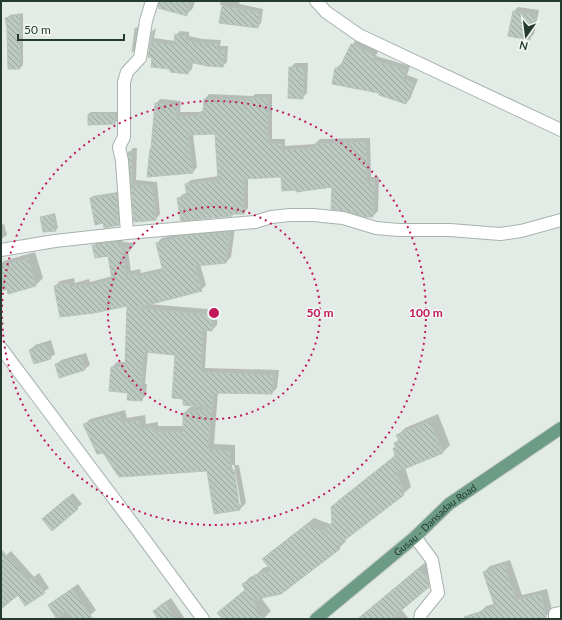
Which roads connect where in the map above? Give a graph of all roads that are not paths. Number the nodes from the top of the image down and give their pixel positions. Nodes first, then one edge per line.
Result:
1 (152, 1) edge
2 (316, 1) edge
3 (561, 130) edge
4 (561, 220) edge
5 (127, 233) junction
6 (1, 250) edge
7 (1, 348) edge
8 (561, 428) edge
9 (415, 537) junction
10 (561, 613) edge
11 (203, 619) edge
12 (316, 619) edge
13 (420, 619) edge
14 (555, 619) edge

1 - 5 street
2 - 3 street
4 - 5 street
5 - 6 street
7 - 11 street
8 - 9 main road, Gusau - Dansadau Road
9 - 12 main road, Gusau - Dansadau Road
9 - 13 street
10 - 14 street

